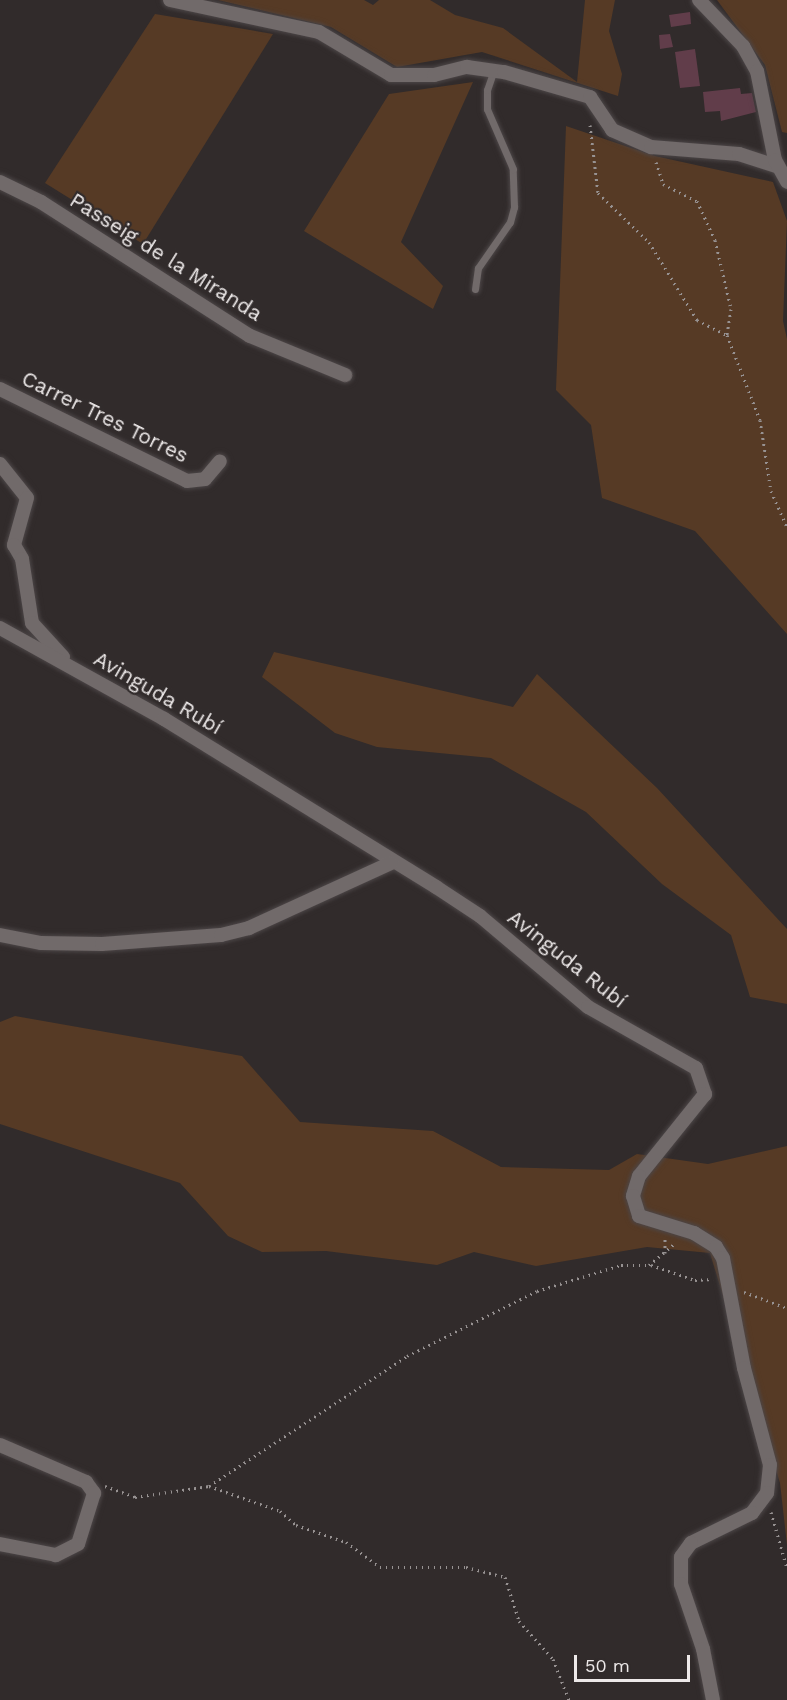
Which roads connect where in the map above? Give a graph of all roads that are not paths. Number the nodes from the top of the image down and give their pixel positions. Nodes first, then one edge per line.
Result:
1 (170, 0) edge
2 (699, 0) edge
3 (494, 70) junction
4 (777, 165) junction
5 (0, 182) edge
6 (787, 182) edge
7 (475, 289) dead end
8 (345, 375) dead end
9 (0, 389) edge
10 (220, 461) dead end
11 (0, 464) edge
12 (0, 628) edge
13 (70, 666) junction
14 (391, 863) junction
15 (0, 935) edge
16 (0, 1445) edge
17 (0, 1544) edge
18 (712, 1700) edge

1 - 3 street
2 - 4 street
3 - 4 street
3 - 7 lane
4 - 6 street
5 - 8 street, Passeig de la Miranda
9 - 10 street, Carrer Tres Torres
11 - 13 street
12 - 13 street, Avinguda Rubí
13 - 14 street, Avinguda Rubí
14 - 15 street
14 - 18 street, Avinguda Rubí
16 - 17 street

